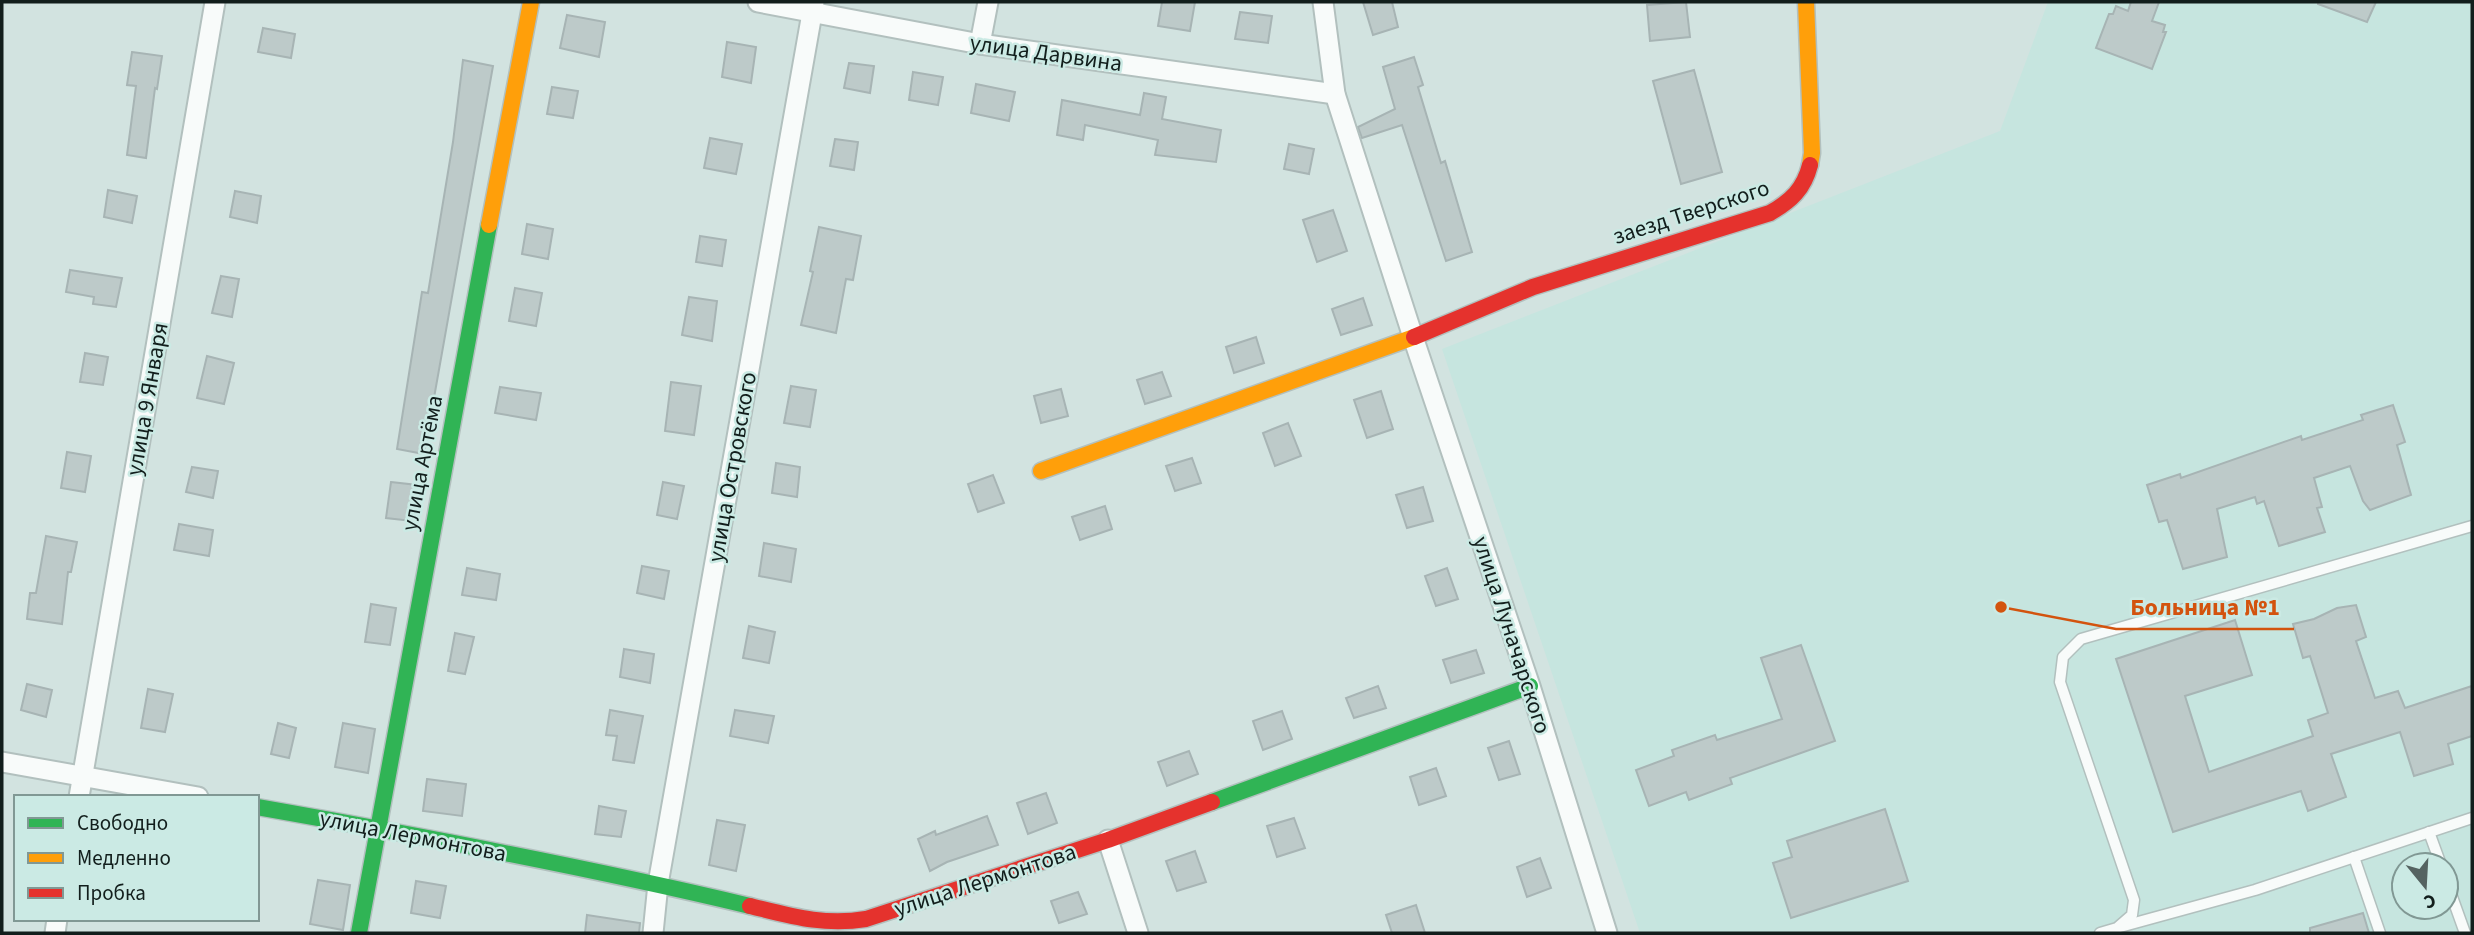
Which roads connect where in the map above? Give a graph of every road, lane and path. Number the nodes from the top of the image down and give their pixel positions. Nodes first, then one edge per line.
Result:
1 (215, 2) edge
2 (531, 2) edge
3 (758, 2) edge
4 (988, 2) edge
5 (1323, 2) edge
6 (1806, 2) edge
7 (813, 7) edge
8 (980, 44) junction
9 (1335, 94) junction
10 (1413, 337) junction
11 (1041, 471) dead end
12 (2472, 526) edge
13 (1530, 686) junction
14 (2, 762) edge
15 (82, 776) junction
16 (79, 795) edge
17 (187, 795) edge
18 (259, 807) edge
19 (2472, 818) edge
20 (377, 828) junction
21 (2429, 832) junction
22 (1108, 840) junction
23 (2436, 851) edge
24 (2354, 857) junction
25 (658, 884) junction
26 (840, 923) junction
27 (2117, 928) junction
28 (359, 933) edge
29 (653, 933) edge
30 (800, 933) edge
31 (1138, 933) edge
32 (1607, 933) edge
33 (2100, 933) edge
34 (2380, 933) edge

1 - 15 street, улица 9 Января
2 - 20 street, улица Артёма
3 - 7 street, улица Дарвина
4 - 8 street
5 - 9 street, улица Луначарского
6 - 10 street, заезд Тверского
7 - 8 street, улица Дарвина
7 - 25 street, улица Островского
8 - 9 street, улица Дарвина
9 - 10 street, улица Луначарского
10 - 11 street
10 - 13 street, улица Луначарского
12 - 27 lane
13 - 22 street, улица Лермонтова
13 - 32 street, улица Луначарского
14 - 15 street
15 - 16 street, улица 9 Января
15 - 17 street
18 - 20 street, улица Лермонтова
19 - 21 lane
20 - 25 street, улица Лермонтова
20 - 28 street, улица Артёма
21 - 23 lane
21 - 24 lane
22 - 26 street, улица Лермонтова
22 - 31 street
24 - 27 lane
24 - 34 lane
25 - 26 street, улица Лермонтова
25 - 29 street, улица Островского
26 - 30 street
27 - 33 lane

